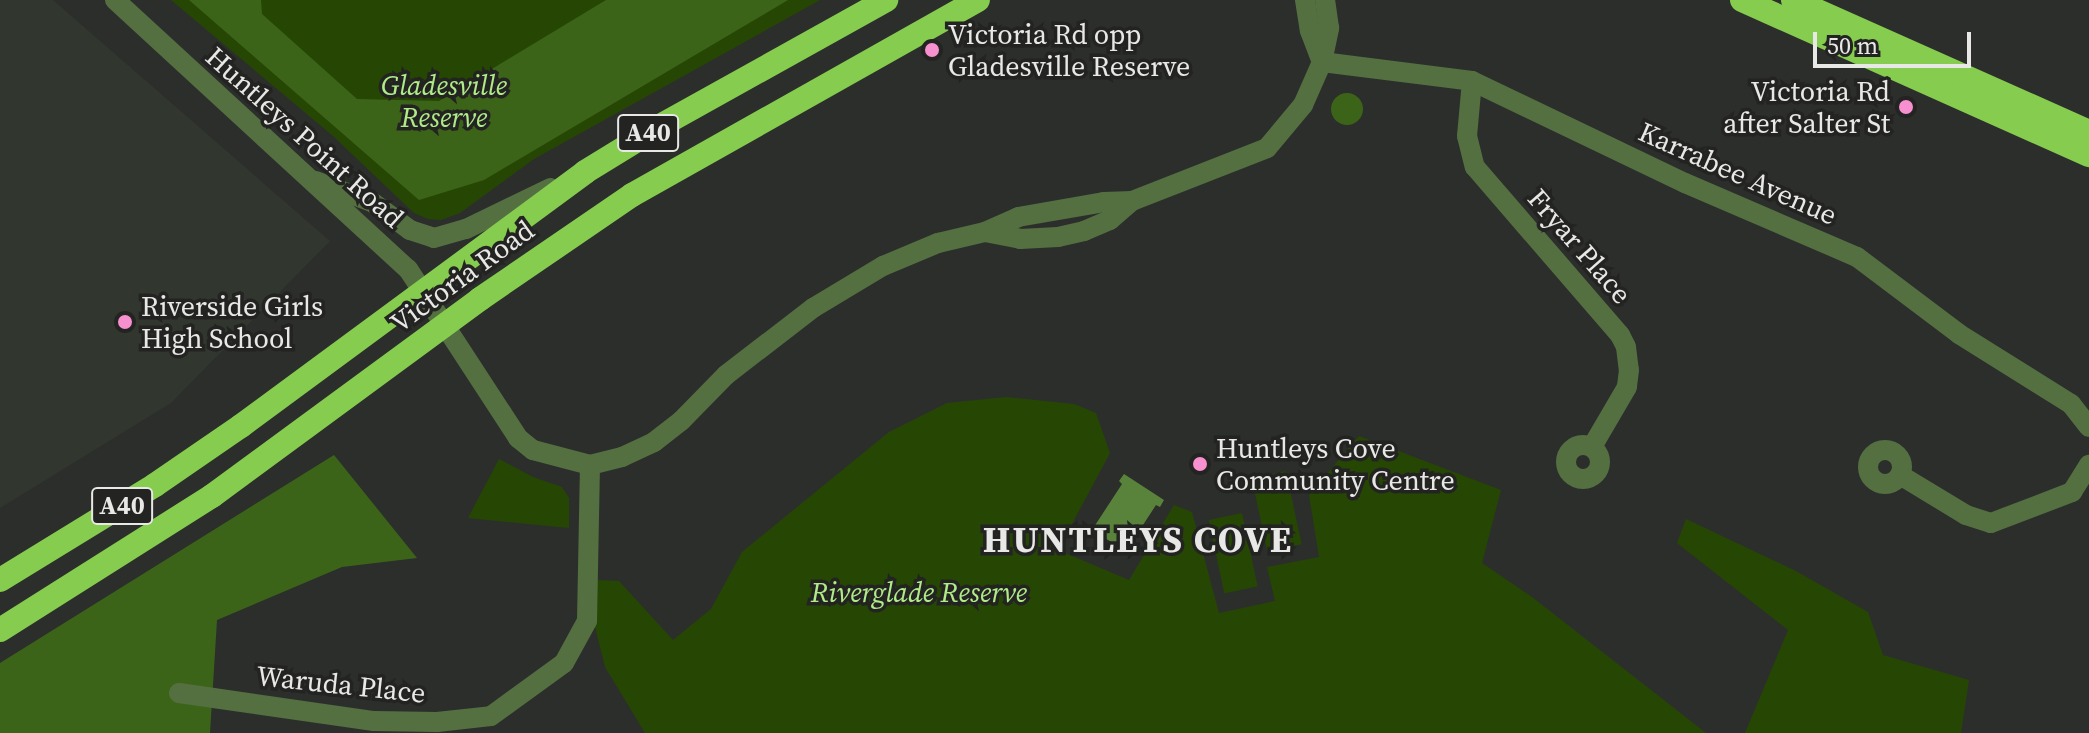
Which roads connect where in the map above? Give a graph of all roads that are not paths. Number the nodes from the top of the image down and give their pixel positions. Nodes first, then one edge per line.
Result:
1 (115, 0) edge
2 (886, 0) edge
3 (978, 0) edge
4 (1305, 0) edge
5 (1325, 0) edge
6 (1742, 0) edge
7 (1793, 0) edge
8 (1322, 62) junction
9 (1472, 81) junction
10 (2089, 132) edge
11 (2089, 155) edge
12 (585, 172) junction
13 (305, 177) junction
14 (424, 291) junction
15 (446, 325) junction
16 (2089, 427) edge
17 (1592, 447) dead end
18 (590, 465) junction
19 (2089, 465) edge
20 (1900, 475) dead end
21 (0, 580) edge
22 (0, 630) edge
23 (179, 693) dead end

1 - 13 street, Huntleys Point Road
2 - 12 highway, Victoria Road / A40
3 - 15 highway, Victoria Road / A40
4 - 8 street
5 - 8 street
6 - 11 highway
7 - 10 highway
8 - 9 street, Karrabee Avenue
8 - 18 street
9 - 16 street, Karrabee Avenue
9 - 17 street, Fryar Place
12 - 13 street
12 - 14 highway, Victoria Road / A40
13 - 14 street, Huntleys Point Road
14 - 15 street, Huntleys Point Road
14 - 21 highway, Victoria Road / A40
15 - 18 street, Huntleys Point Road
15 - 22 highway, Victoria Road / A40
18 - 23 street, Waruda Place
19 - 20 street

